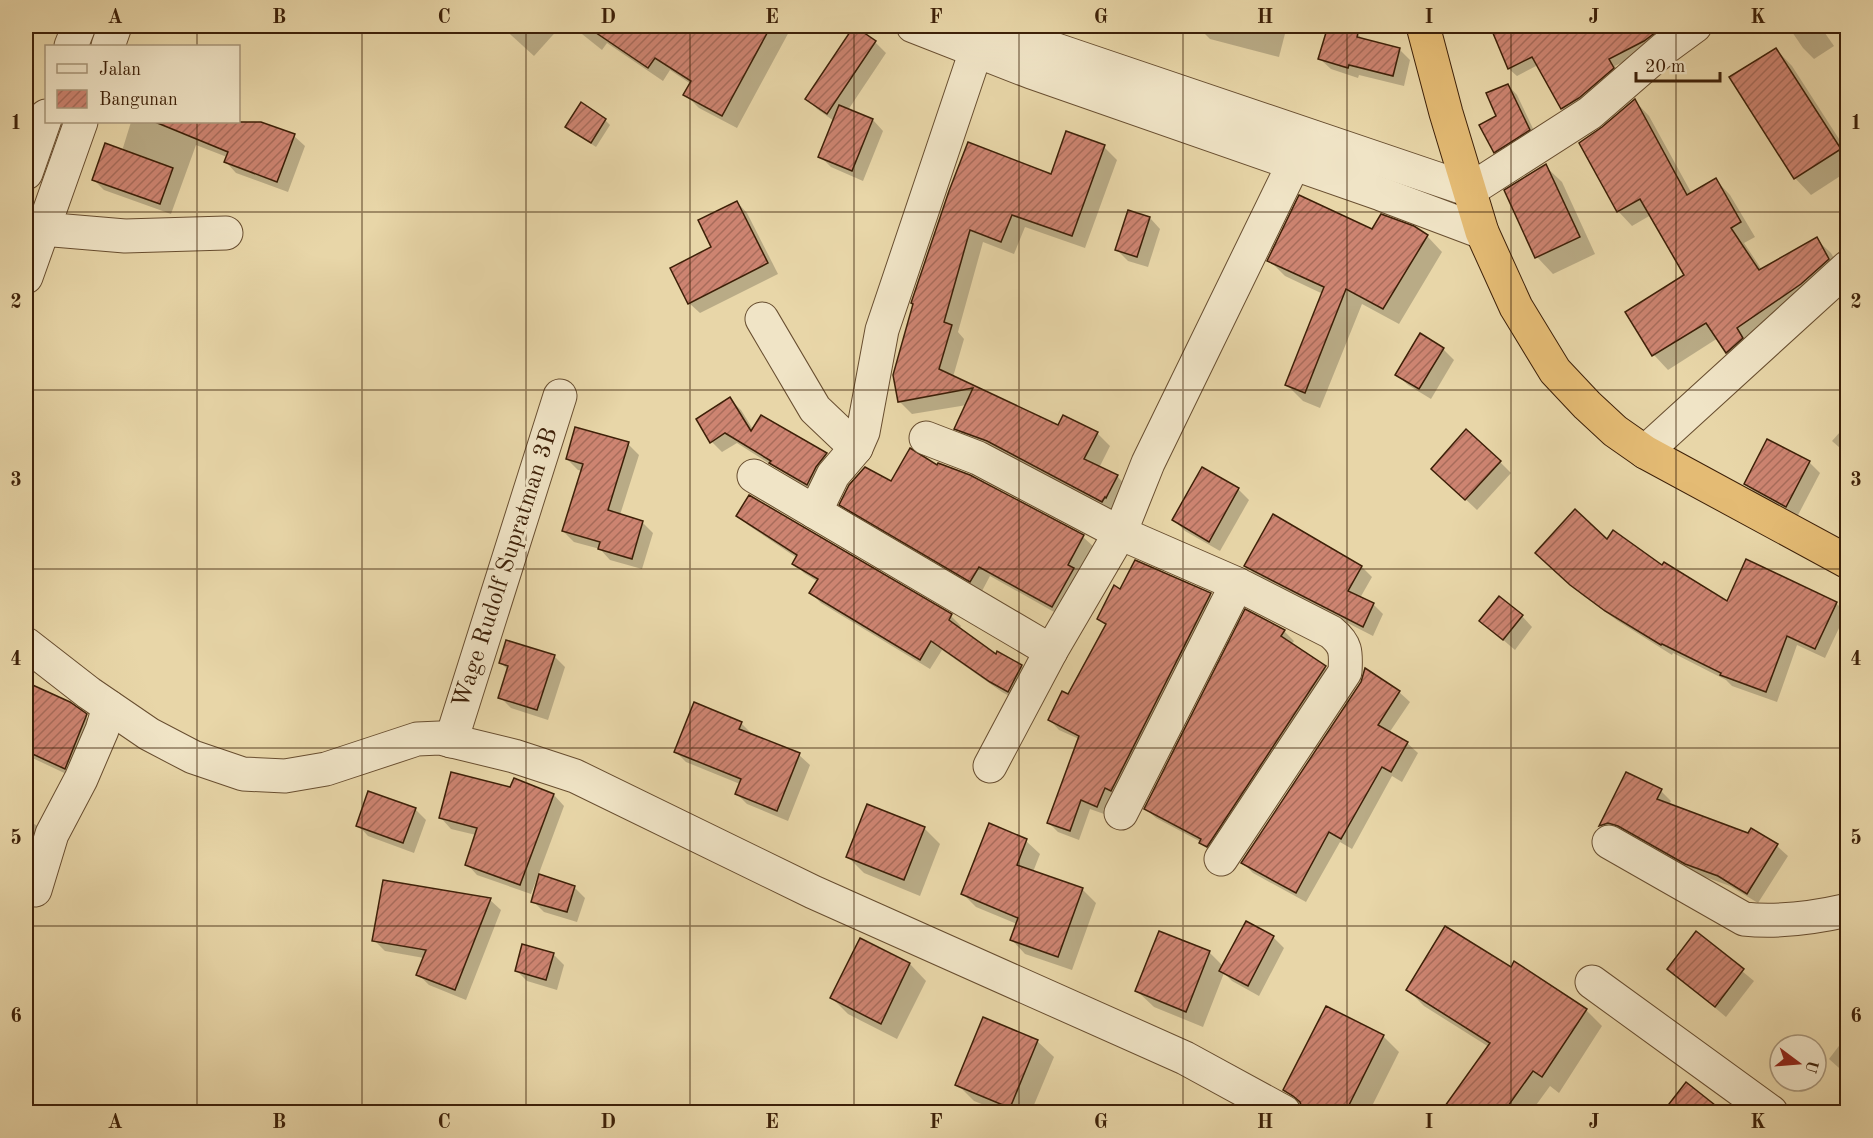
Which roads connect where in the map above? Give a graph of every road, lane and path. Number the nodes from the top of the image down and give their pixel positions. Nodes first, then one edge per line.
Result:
1 (79, 26) edge
2 (115, 26) edge
3 (913, 26) edge
4 (1424, 26) edge
5 (1695, 26) edge
6 (994, 32) edge
7 (71, 45) edge
8 (108, 45) edge
9 (45, 119) edge
10 (81, 123) edge
11 (1294, 163) junction
12 (26, 173) edge
13 (1470, 190) junction
14 (42, 229) junction
15 (1482, 232) junction
16 (226, 233) dead end
17 (1848, 267) edge
18 (26, 277) edge
19 (762, 319) dead end
20 (560, 396) dead end
21 (926, 438) dead end
22 (856, 448) junction
23 (1645, 452) junction
24 (754, 476) dead end
25 (815, 512) junction
26 (1119, 533) junction
27 (1848, 562) edge
28 (1237, 584) junction
29 (26, 644) edge
30 (1051, 651) junction
31 (109, 706) junction
32 (451, 741) junction
33 (990, 766) dead end
34 (1121, 813) dead end
35 (1609, 842) dead end
36 (1221, 859) dead end
37 (35, 891) dead end
38 (1848, 910) edge
39 (1592, 982) dead end
40 (1284, 1113) edge
41 (1771, 1113) edge

1 - 7 street
2 - 8 street
3 - 6 street
4 - 13 highway
5 - 13 street
6 - 11 street
6 - 13 street
6 - 22 street
9 - 12 street
10 - 14 street
11 - 15 street
11 - 26 street
13 - 15 highway
14 - 16 street
14 - 18 street
15 - 23 highway
17 - 23 street
19 - 22 street
20 - 32 street, Wage Rudolf Supratman 3B
21 - 26 street
22 - 25 street
23 - 27 highway
24 - 25 street
25 - 30 street
26 - 28 street
26 - 30 street
28 - 34 street
28 - 36 street
29 - 31 street
30 - 33 street
31 - 32 street
31 - 37 street
32 - 40 street
35 - 38 street
39 - 41 street

